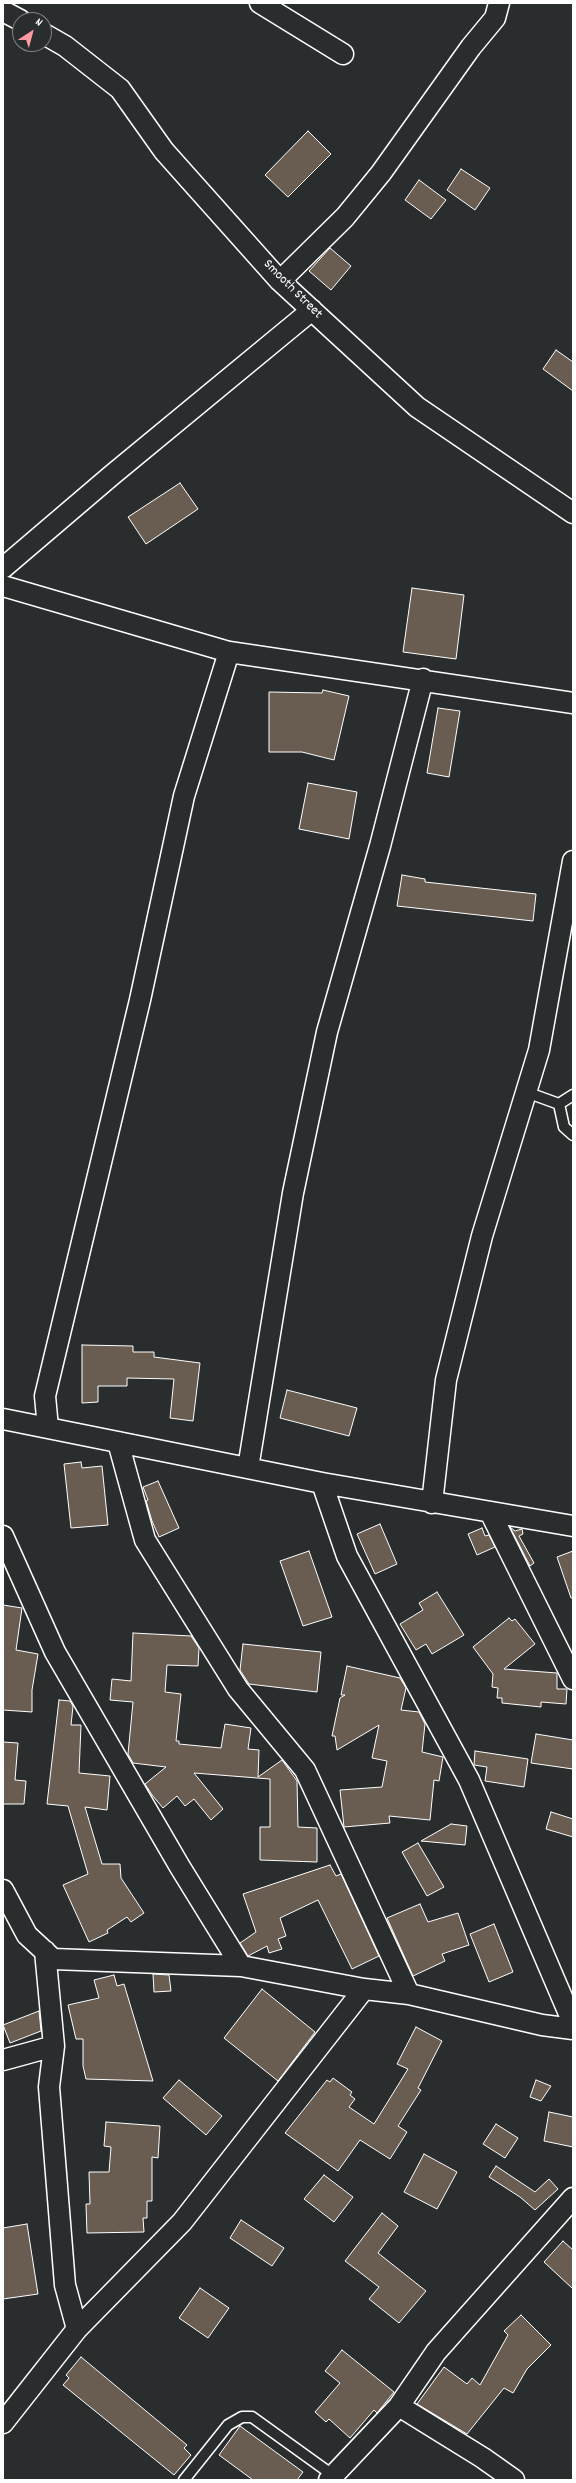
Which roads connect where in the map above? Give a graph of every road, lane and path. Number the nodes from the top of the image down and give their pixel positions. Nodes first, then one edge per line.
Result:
1 (260, 3) edge
2 (499, 3) edge
3 (3, 11) edge
4 (12, 16) edge
5 (52, 39) edge
6 (343, 54) dead end
7 (280, 281) junction
8 (312, 310) junction
9 (573, 513) edge
10 (3, 568) edge
11 (3, 586) edge
12 (228, 652) junction
13 (423, 679) junction
14 (573, 703) edge
15 (573, 861) edge
16 (526, 1092) junction
17 (573, 1095) edge
18 (559, 1104) junction
19 (573, 1135) edge
20 (3, 1419) edge
21 (48, 1428) junction
22 (118, 1442) junction
23 (248, 1468) junction
24 (322, 1483) junction
25 (432, 1503) junction
26 (491, 1514) junction
27 (573, 1526) edge
28 (3, 1536) edge
29 (573, 1679) edge
30 (3, 1890) edge
31 (44, 1951) junction
32 (241, 1966) junction
33 (364, 1989) junction
34 (409, 1994) junction
35 (573, 2023) edge
36 (573, 2029) edge
37 (54, 2046) junction
38 (3, 2060) edge
39 (573, 2198) edge
40 (76, 2329) junction
41 (398, 2406) junction
42 (3, 2423) edge
43 (332, 2478) edge
44 (184, 2480) edge
45 (514, 2480) edge

1 - 6 street
2 - 7 street
3 - 4 street
5 - 7 street, Smooth Street
7 - 8 street, Smooth Street
8 - 9 street, Smooth Street
8 - 10 street
11 - 12 street
12 - 13 street
12 - 21 street
13 - 14 street
13 - 23 street
15 - 16 street
16 - 18 lane
16 - 25 street
17 - 18 lane
18 - 19 lane
20 - 21 street
21 - 22 street
22 - 23 street
22 - 34 street
23 - 24 street
24 - 25 street
24 - 35 street
25 - 26 street
26 - 27 street
26 - 29 street
28 - 32 street
30 - 31 street
31 - 32 street
31 - 37 street
32 - 33 street
33 - 34 street
33 - 40 street
34 - 36 street
37 - 38 street
37 - 40 street
39 - 41 street
40 - 42 street
41 - 43 street
41 - 45 street
43 - 44 lane

